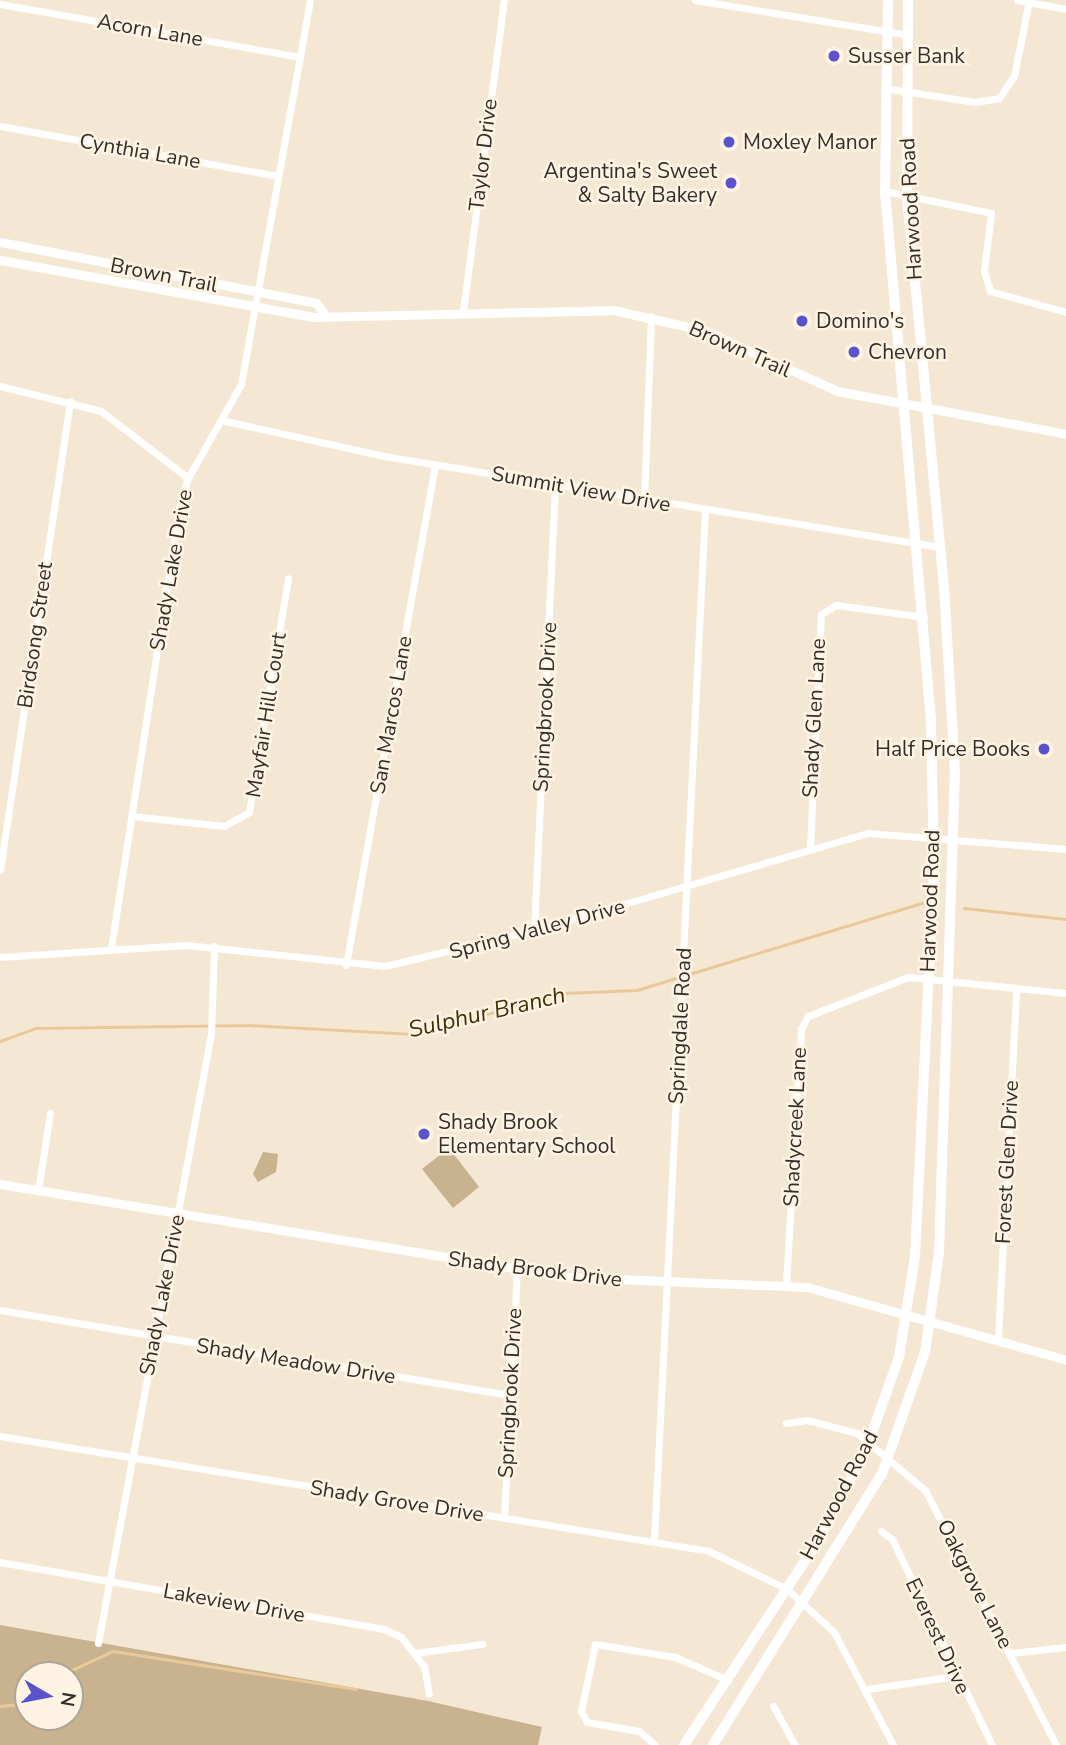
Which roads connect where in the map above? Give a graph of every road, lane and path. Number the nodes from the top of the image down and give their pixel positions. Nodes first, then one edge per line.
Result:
1 (310, 0) edge
2 (504, 0) edge
3 (695, 0) edge
4 (888, 0) edge
5 (908, 0) edge
6 (1017, 0) edge
7 (1029, 1) edge
8 (0, 4) edge
9 (1066, 9) edge
10 (886, 32) junction
11 (908, 35) junction
12 (300, 57) junction
13 (883, 88) junction
14 (907, 92) junction
15 (0, 126) edge
16 (279, 176) junction
17 (885, 191) junction
18 (906, 195) junction
19 (0, 242) edge
20 (0, 260) edge
21 (258, 293) junction
22 (256, 307) junction
23 (463, 311) junction
24 (1066, 312) edge
25 (324, 313) junction
26 (651, 316) junction
27 (0, 386) edge
28 (69, 401) junction
29 (907, 407) junction
30 (927, 410) junction
31 (225, 421) junction
32 (1066, 434) edge
33 (435, 465) junction
34 (188, 478) junction
35 (555, 485) junction
36 (644, 500) junction
37 (705, 510) junction
38 (918, 543) junction
39 (940, 547) junction
40 (288, 578) dead end
41 (925, 617) junction
42 (131, 816) junction
43 (933, 835) junction
44 (954, 837) junction
45 (810, 847) junction
46 (1066, 849) edge
47 (0, 870) edge
48 (687, 887) junction
49 (534, 930) junction
50 (214, 946) junction
51 (111, 948) junction
52 (0, 957) edge
53 (346, 965) junction
54 (928, 979) junction
55 (952, 982) junction
56 (1016, 988) junction
57 (1066, 993) edge
58 (50, 1113) dead end
59 (0, 1184) edge
60 (38, 1191) junction
61 (178, 1216) junction
62 (517, 1269) junction
63 (666, 1280) junction
64 (786, 1284) junction
65 (0, 1310) edge
66 (907, 1312) junction
67 (931, 1318) junction
68 (998, 1337) junction
69 (152, 1338) junction
70 (1066, 1360) edge
71 (509, 1395) junction
72 (786, 1423) dead end
73 (0, 1436) edge
74 (870, 1443) junction
75 (890, 1457) junction
76 (130, 1459) junction
77 (504, 1518) junction
78 (881, 1531) dead end
79 (654, 1541) junction
80 (0, 1562) edge
81 (107, 1581) junction
82 (787, 1589) junction
83 (803, 1606) junction
84 (98, 1643) dead end
85 (482, 1644) dead end
86 (1066, 1647) edge
87 (415, 1653) junction
88 (1010, 1653) junction
89 (955, 1676) junction
90 (728, 1680) junction
91 (867, 1689) junction
92 (429, 1695) dead end
93 (773, 1706) dead end
94 (655, 1745) edge
95 (684, 1745) edge
96 (713, 1745) edge
97 (795, 1745) edge
98 (893, 1745) edge
99 (992, 1745) edge
100 (1056, 1745) edge

1 - 12 street, Shady Lake Drive
2 - 23 street, Taylor Drive
3 - 10 street
4 - 10 main road, Harwood Road
5 - 11 main road, Harwood Road
6 - 7 street
7 - 9 street
7 - 14 street
8 - 12 street, Acorn Lane
10 - 11 street
10 - 13 main road, Harwood Road
11 - 14 main road, Harwood Road
12 - 16 street, Shady Lake Drive
13 - 14 street
13 - 17 main road, Harwood Road
14 - 18 main road, Harwood Road
15 - 16 street, Cynthia Lane
16 - 21 street, Shady Lake Drive
17 - 18 street
17 - 29 main road, Harwood Road
18 - 24 street
18 - 30 main road, Harwood Road
19 - 21 street, Brown Trail
20 - 22 street, Brown Trail
21 - 22 street, Shady Lake Drive
21 - 25 street, Brown Trail
22 - 25 street, Brown Trail
22 - 31 street, Shady Lake Drive
23 - 25 street, Brown Trail
23 - 26 street, Brown Trail
26 - 29 street, Brown Trail
26 - 36 street
27 - 28 street
28 - 34 street
28 - 47 street, Birdsong Street
29 - 30 street, Brown Trail
29 - 38 main road, Harwood Road
30 - 32 street, Brown Trail
30 - 39 main road, Harwood Road
31 - 33 street, Summit View Drive
31 - 34 street, Shady Lake Drive
33 - 35 street, Summit View Drive
33 - 53 street, San Marcos Lane
34 - 42 street, Shady Lake Drive
35 - 36 street, Summit View Drive
35 - 49 street, Springbrook Drive
36 - 37 street, Summit View Drive
37 - 38 street, Summit View Drive
37 - 48 street, Springdale Road
38 - 39 street, Summit View Drive
38 - 41 main road, Harwood Road
39 - 44 main road, Harwood Road
40 - 42 street, Mayfair Hill Court
41 - 43 main road, Harwood Road
41 - 45 street, Shady Glen Lane
42 - 51 street, Shady Lake Drive
43 - 44 street, Spring Valley Drive
43 - 45 street, Spring Valley Drive
43 - 54 main road, Harwood Road
44 - 46 street, Spring Valley Drive
44 - 55 main road, Harwood Road
45 - 48 street, Spring Valley Drive
48 - 49 street, Spring Valley Drive
48 - 63 street, Springdale Road
49 - 53 street, Spring Valley Drive
50 - 51 street, Spring Valley Drive
50 - 53 street, Spring Valley Drive
50 - 61 street, Shady Lake Drive
51 - 52 street, Spring Valley Drive
54 - 55 street
54 - 64 street, Shadycreek Lane
54 - 66 main road, Harwood Road
55 - 56 street
55 - 67 main road, Harwood Road
56 - 57 street
56 - 68 street, Forest Glen Drive
58 - 60 street
59 - 60 street, Shady Brook Drive
60 - 61 street, Shady Brook Drive
61 - 62 street, Shady Brook Drive
61 - 69 street, Shady Lake Drive
62 - 63 street, Shady Brook Drive
62 - 71 street, Springbrook Drive
63 - 64 street, Shady Brook Drive
63 - 79 street, Springdale Road
64 - 66 street, Shady Brook Drive
65 - 69 street, Shady Meadow Drive
66 - 67 street, Shady Brook Drive
66 - 74 main road, Harwood Road
67 - 68 street, Shady Brook Drive
67 - 75 main road, Harwood Road
68 - 70 street, Shady Brook Drive
69 - 71 street, Shady Meadow Drive
69 - 76 street, Shady Lake Drive
71 - 77 street, Springbrook Drive
72 - 74 street, Oakgrove Lane
73 - 76 street, Shady Grove Drive
74 - 75 street, Oakgrove Lane
74 - 82 main road, Harwood Road
75 - 83 main road, Harwood Road
75 - 88 street, Oakgrove Lane
76 - 77 street, Shady Grove Drive
76 - 81 street, Shady Lake Drive
77 - 79 street, Shady Grove Drive
78 - 89 street, Everest Drive
79 - 82 street, Shady Grove Drive
80 - 81 street, Lakeview Drive
81 - 84 street, Shady Lake Drive
81 - 87 street, Lakeview Drive
82 - 83 street
82 - 90 main road, Harwood Road
83 - 91 street
83 - 96 main road, Harwood Road
85 - 87 street
86 - 88 street
87 - 92 street
88 - 100 street, Oakgrove Lane
89 - 91 street
89 - 99 street, Everest Drive
90 - 94 street
90 - 95 main road, Harwood Road
91 - 98 street
93 - 97 street

